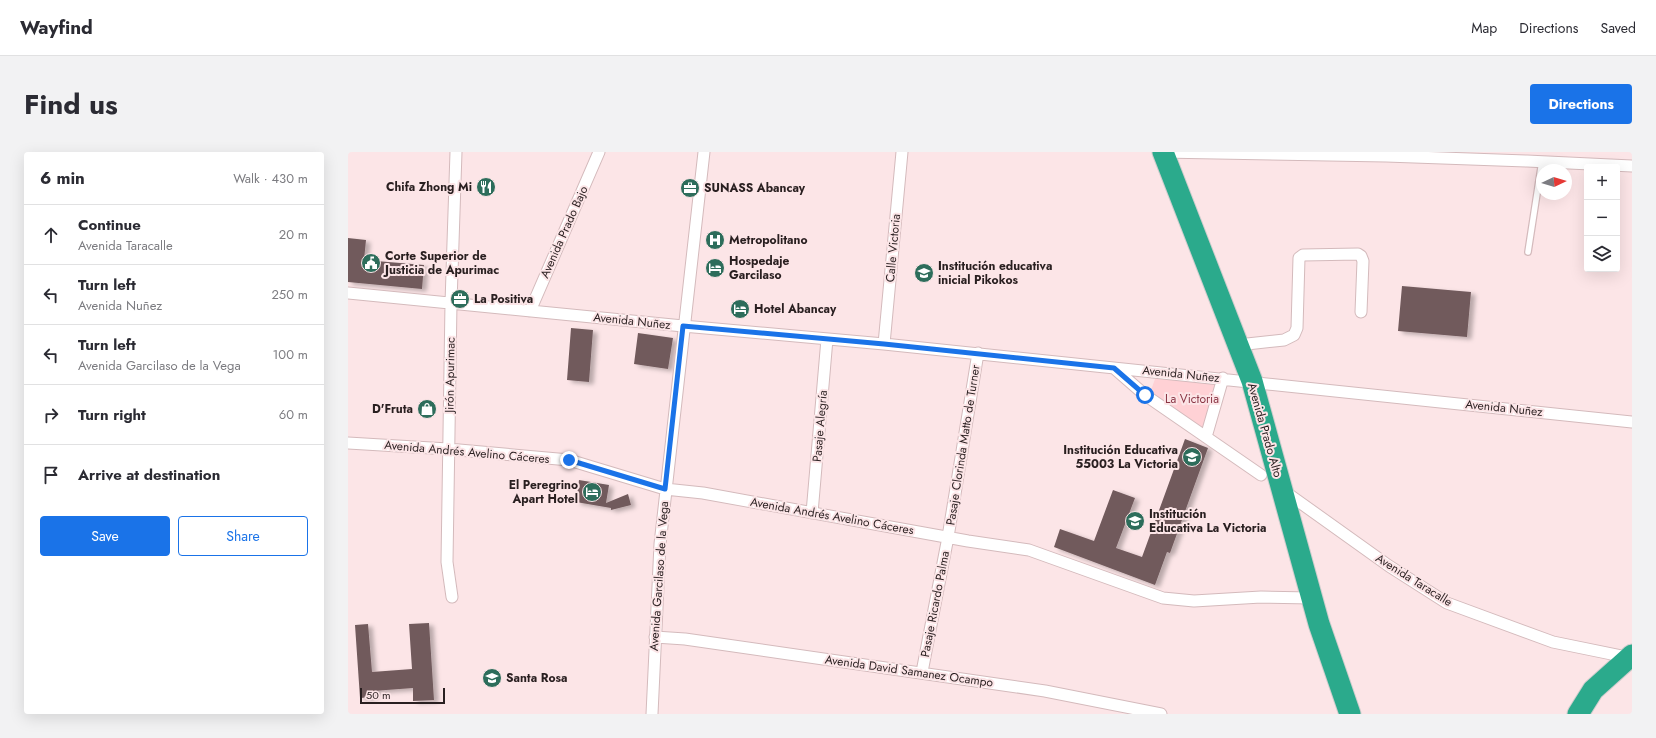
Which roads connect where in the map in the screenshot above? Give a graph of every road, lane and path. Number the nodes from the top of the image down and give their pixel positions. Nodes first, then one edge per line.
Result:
1 (456, 152) edge
2 (599, 152) edge
3 (704, 152) edge
4 (902, 152) edge
5 (1158, 152) edge
6 (1163, 152) edge
7 (1386, 154) edge
8 (1542, 161) junction
9 (1632, 166) edge
10 (1528, 252) dead end
11 (348, 293) edge
12 (451, 303) junction
13 (530, 311) junction
14 (1362, 312) dead end
15 (683, 326) junction
16 (827, 339) junction
17 (884, 344) junction
18 (1238, 345) junction
19 (978, 353) junction
20 (1114, 368) junction
21 (1223, 378) junction
22 (1252, 381) junction
23 (1632, 422) edge
24 (1206, 437) junction
25 (348, 443) edge
26 (448, 449) junction
27 (1261, 476) dead end
28 (665, 489) junction
29 (1282, 490) junction
30 (812, 513) junction
31 (948, 537) junction
32 (452, 597) dead end
33 (1311, 598) junction
34 (655, 637) junction
35 (1631, 657) edge
36 (922, 672) junction
37 (652, 714) edge
38 (1162, 714) edge
39 (1350, 714) edge
40 (1578, 714) edge

1 - 12 street, Jirón Apurimac
2 - 13 street, Avenida Prado Bajo
3 - 15 street, Avenida Garcilaso de la Vega
4 - 17 street, Calle Victoria
5 - 6 street
6 - 7 street
6 - 18 highway, Avenida Prado Alto
7 - 8 street
8 - 9 street
8 - 10 lane
11 - 12 street, Avenida Nuñez
12 - 13 street, Avenida Nuñez
12 - 26 street, Jirón Apurimac
13 - 15 street, Avenida Nuñez
14 - 18 street
15 - 16 street, Avenida Nuñez
15 - 28 street, Avenida Garcilaso de la Vega
16 - 17 street, Avenida Nuñez
16 - 30 street, Pasaje Alegría
17 - 19 street, Avenida Nuñez
18 - 22 highway, Avenida Prado Alto
19 - 20 street, Avenida Nuñez
19 - 31 street, Pasaje Clorinda Matto de Turner
20 - 21 street, Avenida Nuñez
20 - 24 street
21 - 22 street, Avenida Nuñez
21 - 24 street
22 - 23 street, Avenida Nuñez
22 - 29 highway, Avenida Prado Alto
24 - 27 street
25 - 26 street, Avenida Andrés Avelino Cáceres
26 - 28 street, Avenida Andrés Avelino Cáceres
26 - 32 street, Jirón Apurimac
28 - 30 street, Avenida Andrés Avelino Cáceres
28 - 34 street, Avenida Garcilaso de la Vega
29 - 33 highway, Avenida Prado Alto
29 - 35 street, Avenida Taracalle
30 - 31 street, Avenida Andrés Avelino Cáceres
31 - 33 street, Avenida Andrés Avelino Cáceres
31 - 36 street, Pasaje Ricardo Palma
33 - 39 highway, Avenida Prado Alto
34 - 36 street, Avenida David Samanez Ocampo
34 - 37 street, Avenida Garcilaso de la Vega
35 - 40 highway
36 - 38 street, Avenida David Samanez Ocampo

